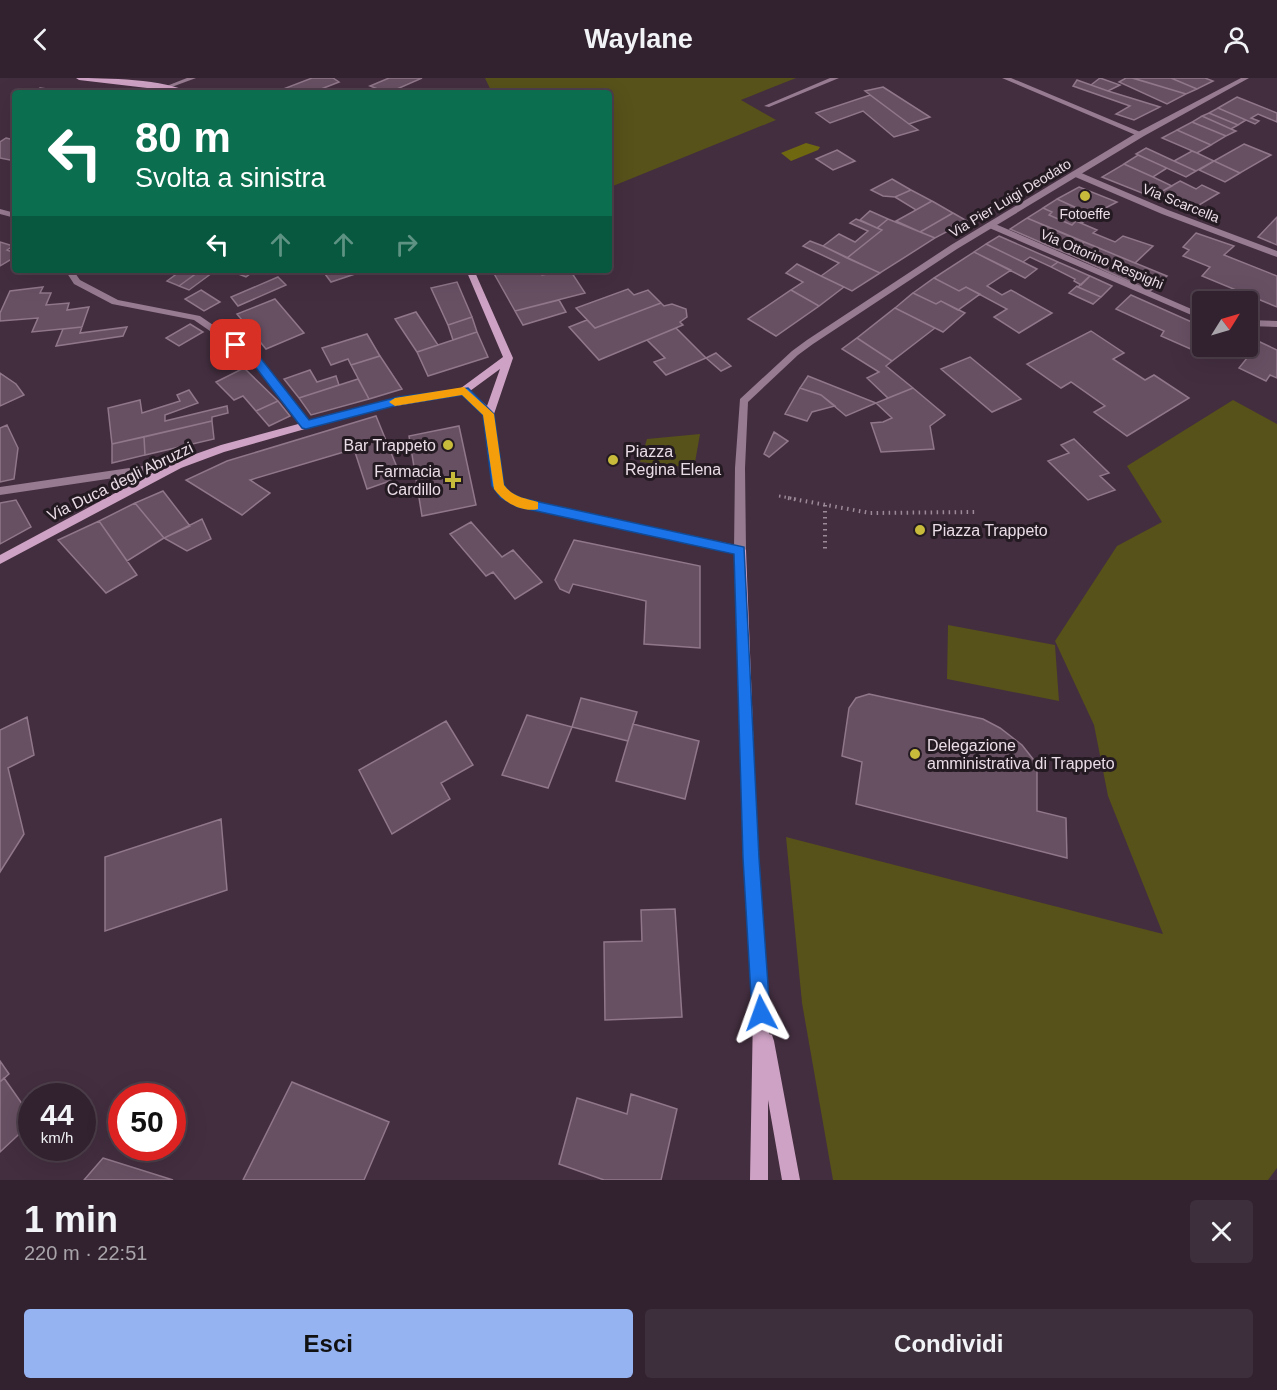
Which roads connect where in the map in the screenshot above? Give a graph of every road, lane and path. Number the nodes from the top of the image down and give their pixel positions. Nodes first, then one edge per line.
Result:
1 (79, 78) edge
2 (194, 78) edge
3 (836, 78) edge
4 (1005, 78) edge
5 (1246, 78) edge
6 (167, 87) junction
7 (177, 90) edge
8 (767, 106) dead end
9 (1141, 134) junction
10 (1077, 174) junction
11 (990, 225) junction
12 (1277, 254) edge
13 (71, 273) edge
14 (471, 273) edge
15 (1192, 312) edge
16 (1258, 323) edge
17 (1277, 324) edge
18 (508, 358) junction
19 (464, 391) junction
20 (489, 414) junction
21 (306, 425) junction
22 (177, 465) junction
23 (0, 491) edge
24 (779, 496) dead end
25 (825, 505) junction
26 (976, 512) dead end
27 (740, 550) junction
28 (825, 552) dead end
29 (0, 560) edge
30 (761, 1013) junction
31 (759, 1180) edge
32 (791, 1180) edge

1 - 6 main road
2 - 6 street
3 - 8 street
4 - 9 street
5 - 9 street, Via Pier Luigi Deodato
6 - 7 main road
9 - 10 street, Via Pier Luigi Deodato
10 - 11 street, Via Pier Luigi Deodato
10 - 12 street, Via Scarcella
11 - 15 street, Via Ottorino Respighi
11 - 27 street, Via Pier Luigi Deodato
13 - 21 street
14 - 18 main road
16 - 17 street
18 - 19 main road
18 - 20 main road
19 - 20 main road
19 - 21 main road, Via Duca degli Abruzzi
20 - 27 main road
21 - 22 main road, Via Duca degli Abruzzi
22 - 23 street
22 - 29 main road, Via Duca degli Abruzzi
24 - 25 path
25 - 26 path
25 - 28 path
27 - 30 main road
30 - 31 main road
30 - 32 main road

